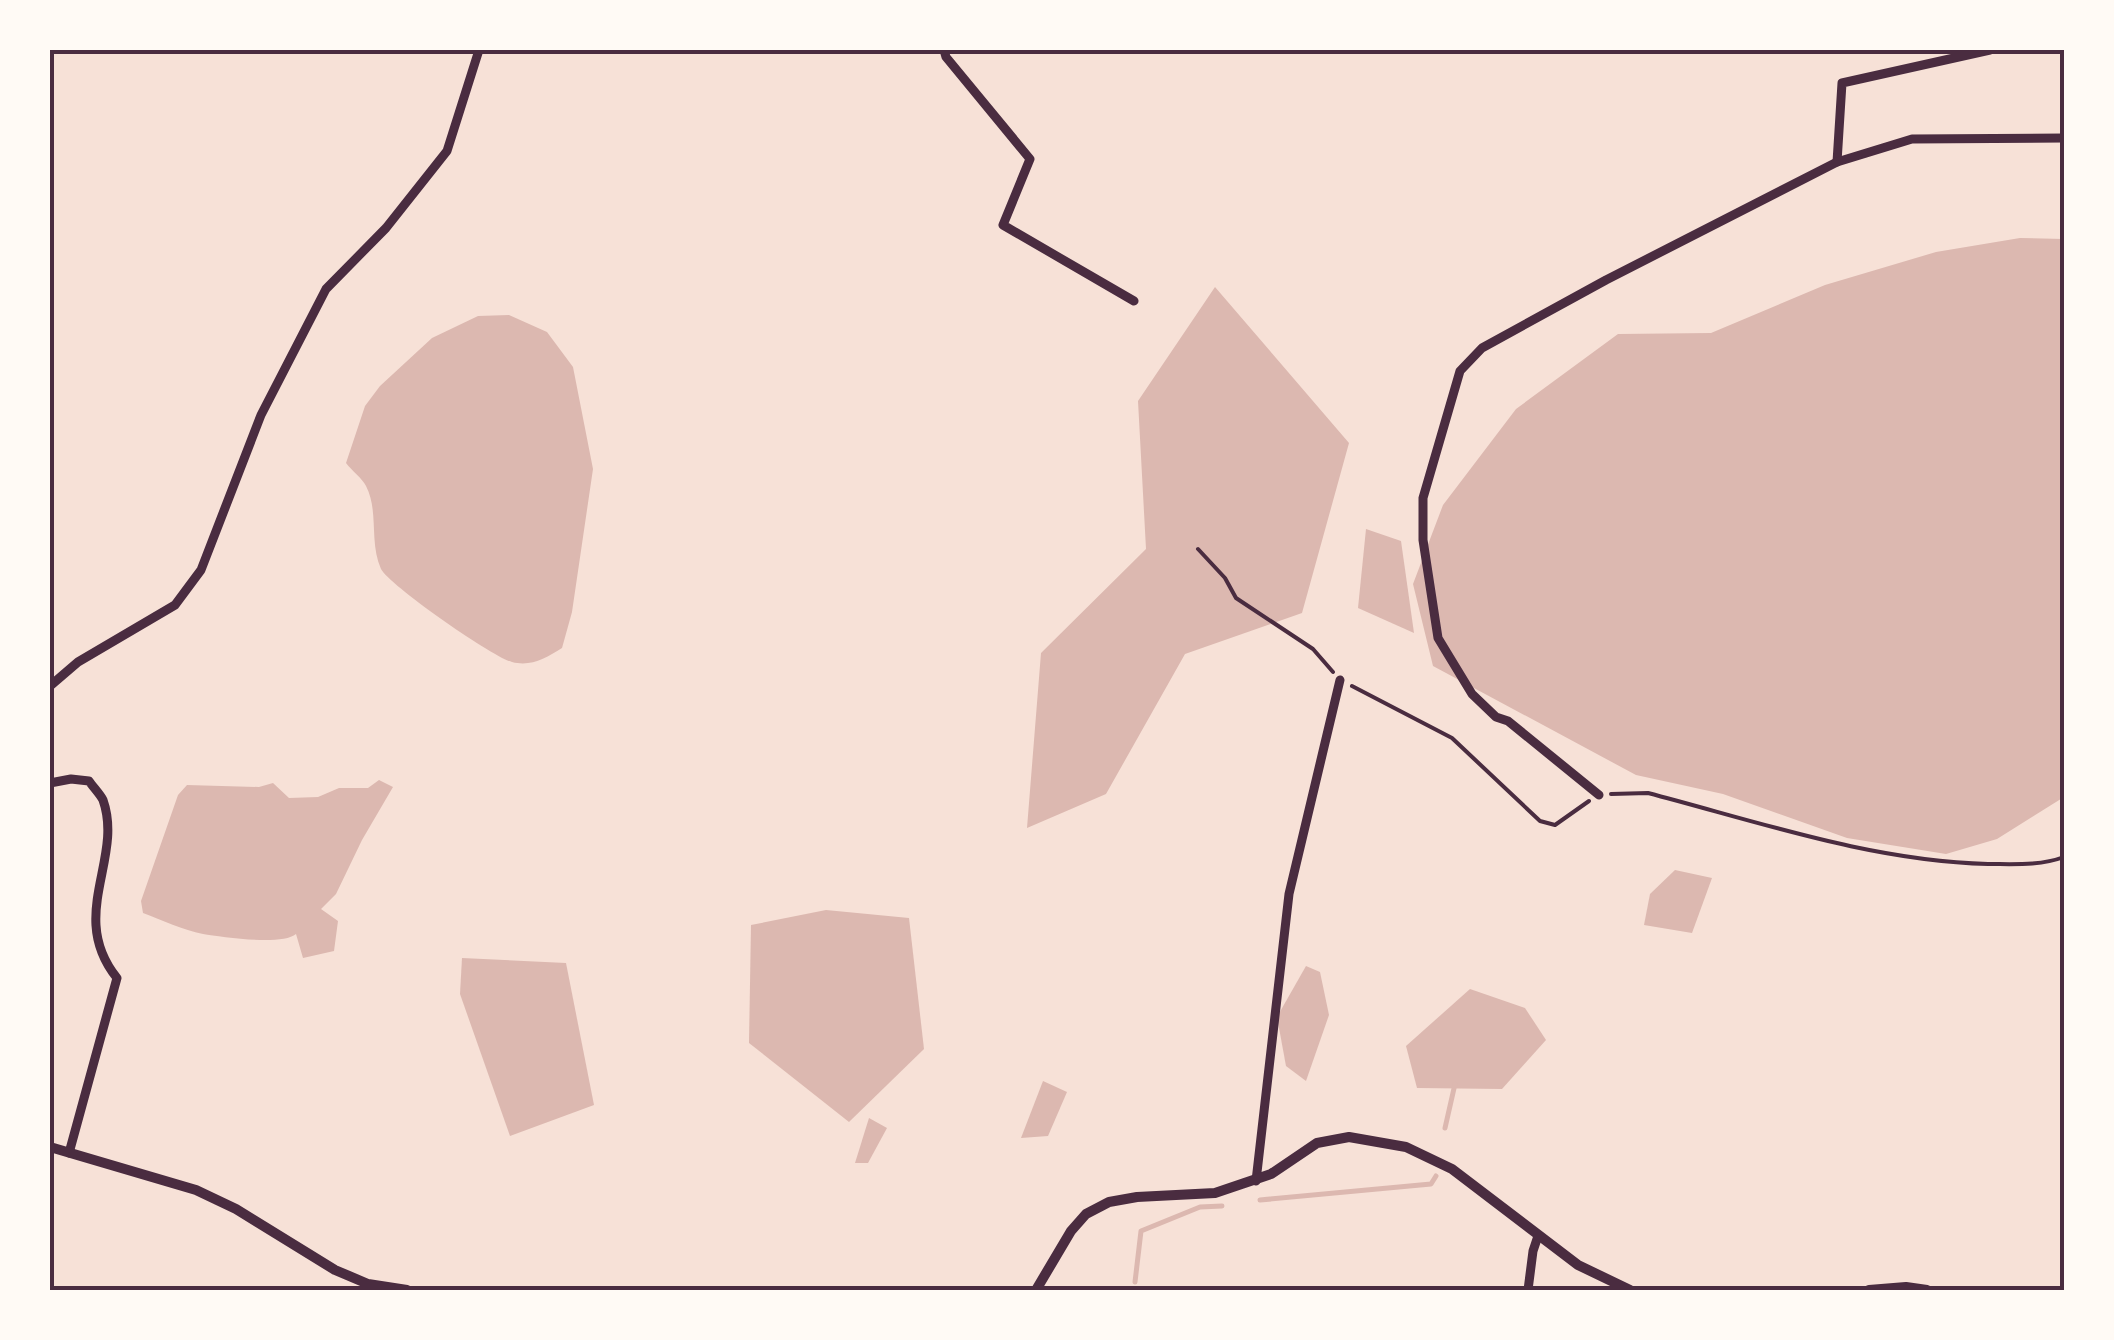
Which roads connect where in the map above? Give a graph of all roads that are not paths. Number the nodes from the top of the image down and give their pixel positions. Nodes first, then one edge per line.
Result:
1 (479, 50) edge
2 (1990, 50) edge
3 (944, 52) edge
4 (2064, 138) edge
5 (1837, 162) junction
6 (1134, 301) dead end
7 (1340, 680) road end
8 (50, 686) edge
9 (50, 783) edge
10 (1598, 794) road end
11 (50, 1147) edge
12 (69, 1153) junction
13 (1256, 1181) junction
14 (1538, 1236) junction
15 (407, 1290) edge
16 (1036, 1290) edge
17 (1528, 1290) edge
18 (1630, 1290) edge
19 (1869, 1290) edge
20 (1927, 1290) edge

1 - 8 street
2 - 5 street
3 - 6 street
4 - 5 street
5 - 10 street
7 - 13 street
9 - 12 street
11 - 12 street
12 - 15 street
13 - 14 street
13 - 16 street
14 - 17 street
14 - 18 street
19 - 20 street

